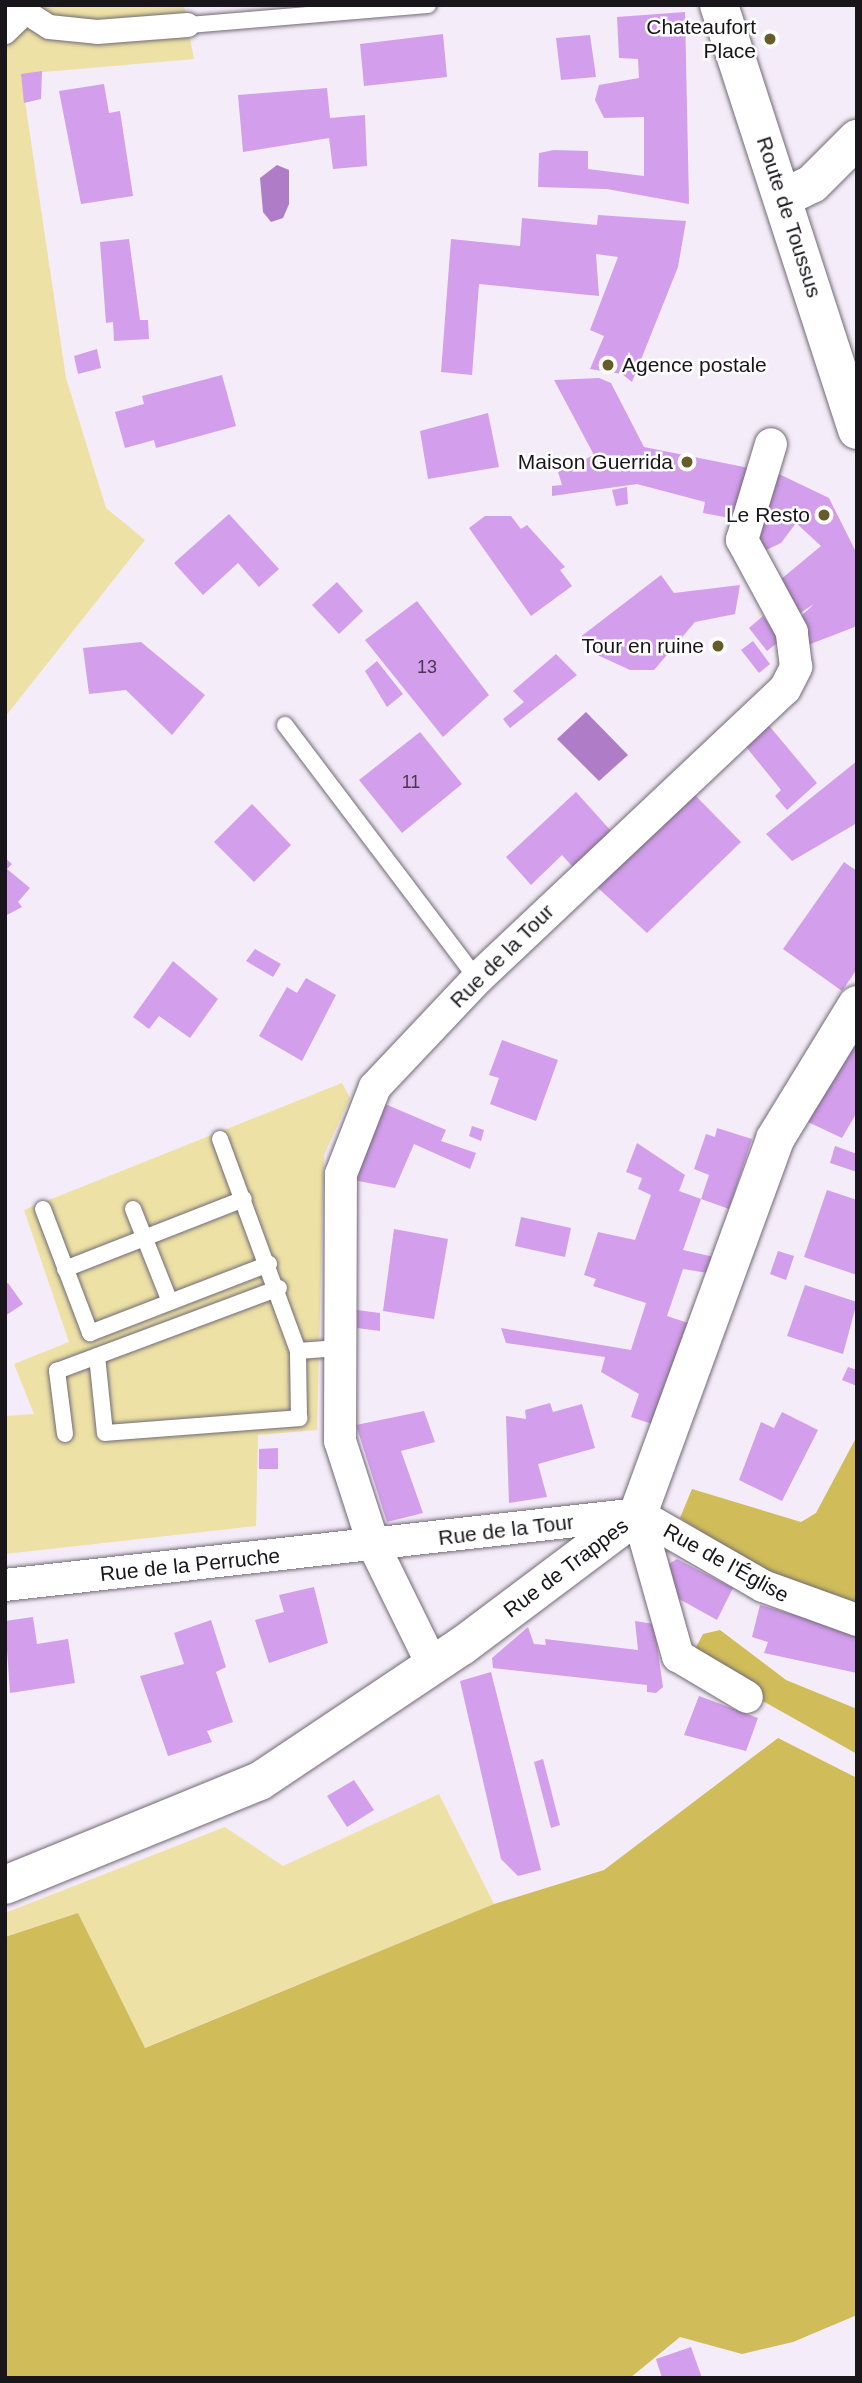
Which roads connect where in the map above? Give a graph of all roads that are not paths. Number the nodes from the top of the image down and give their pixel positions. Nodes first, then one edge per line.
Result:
1 (428, 5) edge
2 (719, 5) edge
3 (20, 9) edge
4 (188, 25) joint
5 (5, 32) edge
6 (857, 139) edge
7 (783, 198) junction
8 (857, 430) edge
9 (771, 444) dead end
10 (285, 725) dead end
11 (477, 979) junction
12 (857, 1005) edge
13 (220, 1139) dead end
14 (244, 1199) junction
15 (43, 1209) dead end
16 (133, 1209) dead end
17 (145, 1237) junction
18 (270, 1264) junction
19 (65, 1269) junction
20 (279, 1288) junction
21 (170, 1302) junction
22 (340, 1349) junction
23 (298, 1351) junction
24 (97, 1356) junction
25 (65, 1434) dead end
26 (638, 1514) junction
27 (374, 1546) junction
28 (5, 1585) edge
29 (857, 1619) edge
30 (433, 1666) junction
31 (747, 1697) dead end
32 (5, 1885) edge

1 - 4 lane
2 - 7 street, Route de Toussus
3 - 4 street
3 - 5 street
6 - 7 street
7 - 8 street, Route de Toussus
9 - 11 street, Rue de la Tour
10 - 11 lane
11 - 22 street, Rue de la Tour
12 - 26 street, Rue de Trappes
13 - 14 lane
14 - 17 lane
14 - 18 lane
15 - 19 lane
16 - 17 lane
17 - 19 lane
17 - 21 lane
18 - 20 lane
18 - 21 lane
19 - 21 lane
20 - 23 lane
20 - 24 lane
22 - 23 lane
22 - 27 street, Rue de la Tour
23 - 24 lane
24 - 25 lane
26 - 27 street, Rue de la Tour
26 - 29 street, Rue de l'Église
26 - 30 street, Rue de Trappes
26 - 31 street
27 - 28 street, Rue de la Perruche
27 - 30 street, Rue de la Tour
30 - 32 street, Rue de Trappes

